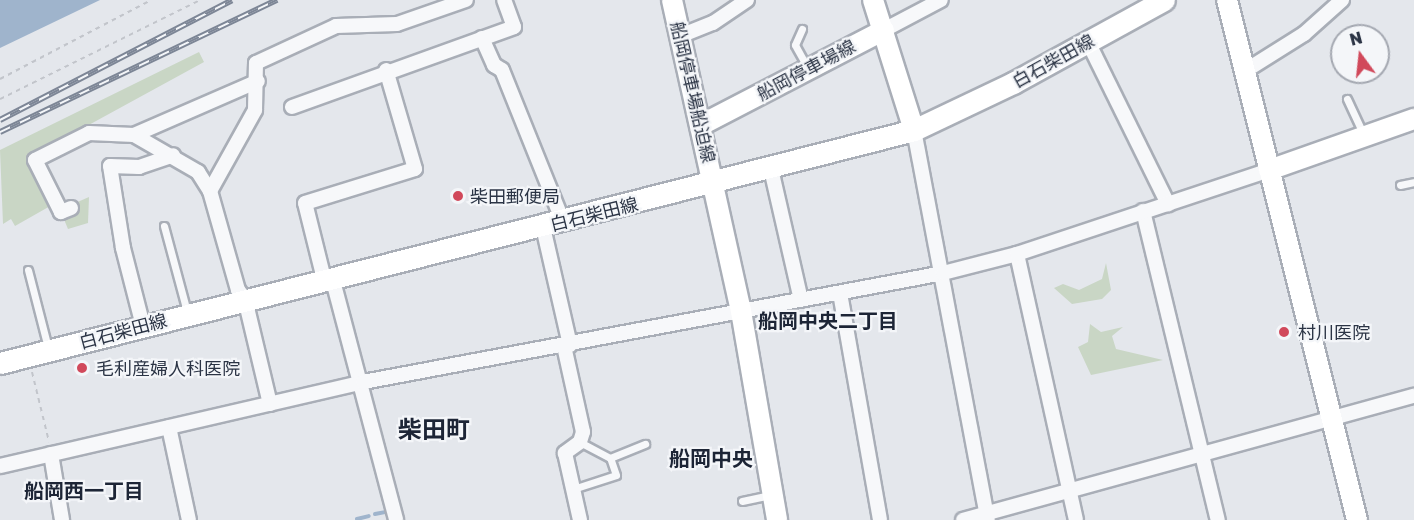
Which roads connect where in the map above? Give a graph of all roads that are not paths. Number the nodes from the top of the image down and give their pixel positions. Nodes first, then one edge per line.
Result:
1 (466, 0) edge
2 (504, 0) edge
3 (672, 0) edge
4 (747, 0) edge
5 (873, 0) edge
6 (941, 0) edge
7 (1164, 0) edge
8 (1227, 0) edge
9 (1342, 0) edge
10 (802, 29) dead end
11 (884, 30) junction
12 (680, 36) junction
13 (482, 38) junction
14 (1088, 42) junction
15 (386, 70) junction
16 (808, 70) junction
17 (1245, 71) junction
18 (258, 81) junction
19 (1347, 99) dead end
20 (292, 107) dead end
21 (1414, 119) edge
22 (701, 125) junction
23 (914, 130) junction
24 (134, 135) junction
25 (1365, 138) junction
26 (173, 156) junction
27 (771, 169) junction
28 (1269, 170) junction
29 (1414, 182) edge
30 (714, 184) junction
31 (1400, 185) dead end
32 (210, 190) junction
33 (1168, 204) junction
34 (71, 208) dead end
35 (1143, 211) junction
36 (553, 224) junction
37 (164, 226) dead end
38 (1017, 254) junction
39 (28, 270) dead end
40 (943, 273) junction
41 (328, 278) junction
42 (840, 293) junction
43 (245, 300) junction
44 (801, 300) junction
45 (741, 311) junction
46 (187, 314) junction
47 (143, 326) junction
48 (567, 345) junction
49 (49, 350) junction
50 (0, 363) edge
51 (363, 382) junction
52 (1414, 396) edge
53 (270, 404) junction
54 (1331, 418) junction
55 (169, 427) junction
56 (580, 442) junction
57 (645, 444) dead end
58 (1203, 451) junction
59 (51, 454) junction
60 (610, 458) junction
61 (0, 466) edge
62 (573, 489) junction
63 (1072, 490) junction
64 (773, 495) junction
65 (742, 501) dead end
66 (987, 517) edge
67 (62, 520) edge
68 (189, 520) edge
69 (396, 520) edge
70 (580, 520) edge
71 (777, 520) edge
72 (880, 520) edge
73 (963, 520) edge
74 (1076, 520) edge
75 (1218, 520) edge
76 (1357, 520) edge

1 - 18 street
2 - 13 street
3 - 12 street, 船岡停車場船迫線
4 - 12 street
5 - 11 street
6 - 11 street
7 - 14 main road, 白石柴田線
8 - 17 street
9 - 17 street
10 - 16 lane
11 - 16 street, 船岡停車場線
11 - 23 street
12 - 22 street, 船岡停車場船迫線
13 - 15 street
13 - 36 street
14 - 23 main road, 白石柴田線
14 - 33 street
15 - 20 street
15 - 41 street
16 - 22 street, 船岡停車場線
17 - 28 street
18 - 24 street
18 - 32 street
19 - 25 lane
21 - 25 street
22 - 30 street, 船岡停車場船迫線
23 - 27 main road, 白石柴田線
23 - 40 street
24 - 26 street
24 - 34 street
25 - 28 street
26 - 32 street
26 - 47 street
27 - 30 main road, 白石柴田線
27 - 44 street
28 - 33 street
28 - 54 street
29 - 31 lane
30 - 36 main road, 白石柴田線
30 - 45 street, 船岡停車場船迫線
32 - 43 street
33 - 35 street
35 - 38 street
35 - 58 street
36 - 41 main road, 白石柴田線
36 - 48 street
37 - 46 lane
38 - 40 street
38 - 63 street
39 - 49 lane
40 - 42 street
40 - 66 street
41 - 43 main road, 白石柴田線
41 - 51 street
42 - 44 street
42 - 72 street
43 - 46 main road, 白石柴田線
43 - 53 street
44 - 45 street
45 - 48 street
45 - 64 street, 船岡停車場船迫線
46 - 47 main road, 白石柴田線
47 - 49 main road, 白石柴田線
48 - 51 street
48 - 56 street
49 - 50 main road, 白石柴田線
51 - 53 street
51 - 69 street
52 - 54 street
53 - 55 street
54 - 58 street
54 - 76 street
55 - 59 street
55 - 68 street
56 - 60 lane
56 - 62 street
57 - 60 lane
58 - 63 street
58 - 75 street
59 - 61 street
59 - 67 street
60 - 62 lane
62 - 70 street
63 - 66 street
63 - 74 street
64 - 65 lane
64 - 71 street, 船岡停車場船迫線
66 - 73 street

